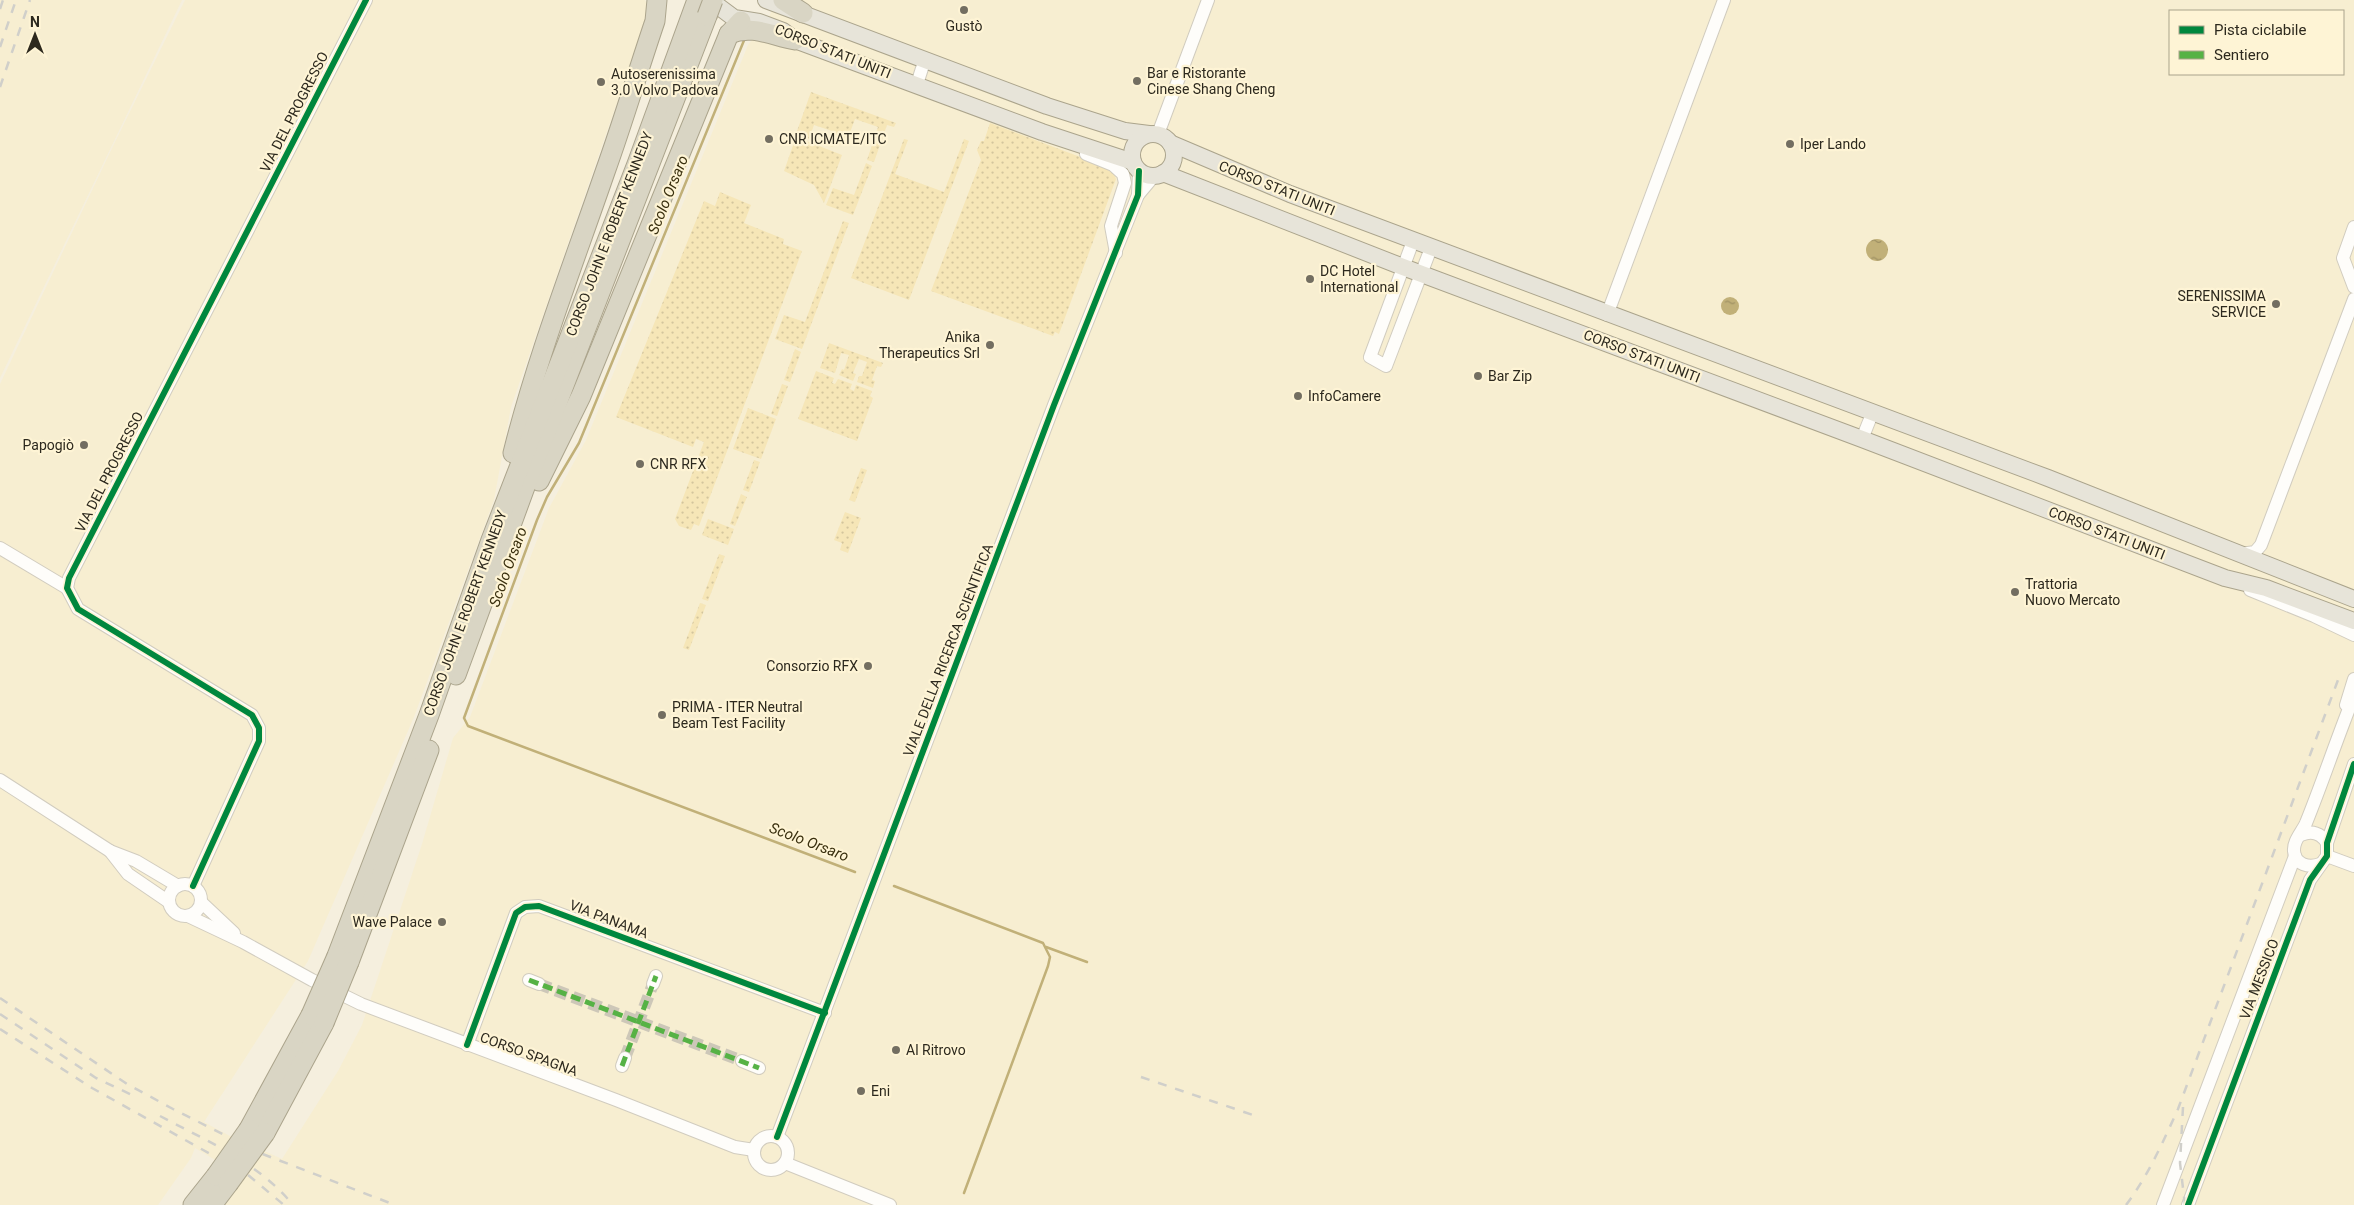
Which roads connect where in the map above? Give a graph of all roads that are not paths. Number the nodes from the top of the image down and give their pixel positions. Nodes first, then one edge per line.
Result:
1 (366, 0) edge
2 (657, 0) edge
3 (760, 0) edge
4 (766, 0) edge
5 (783, 0) edge
6 (1208, 0) edge
7 (1724, 0) edge
8 (705, 6) edge
9 (803, 13) junction
10 (739, 25) junction
11 (795, 40) joint
12 (925, 60) junction
13 (917, 84) junction
14 (1042, 132) junction
15 (1159, 137) junction
16 (1147, 171) junction
17 (2354, 227) edge
18 (1413, 241) junction
19 (1431, 248) junction
20 (1116, 253) junction
21 (1403, 268) junction
22 (1422, 274) junction
23 (2354, 287) edge
24 (2354, 299) edge
25 (1607, 315) junction
26 (1872, 414) junction
27 (1862, 439) junction
28 (491, 540) junction
29 (2261, 545) junction
30 (0, 548) edge
31 (2241, 554) junction
32 (2272, 567) junction
33 (2225, 578) junction
34 (492, 580) junction
35 (67, 588) junction
36 (2354, 591) edge
37 (2354, 599) edge
38 (2354, 621) edge
39 (2354, 635) edge
40 (2354, 679) edge
41 (2354, 696) edge
42 (2342, 725) junction
43 (2354, 764) edge
44 (0, 780) edge
45 (2301, 835) junction
46 (110, 851) junction
47 (2325, 854) junction
48 (2295, 856) junction
49 (2354, 866) edge
50 (178, 886) junction
51 (193, 886) junction
52 (169, 902) junction
53 (201, 902) junction
54 (188, 916) junction
55 (243, 942) junction
56 (343, 959) junction
57 (825, 1013) junction
58 (467, 1044) junction
59 (742, 1062) tunnel mouth
60 (759, 1068) dead end
61 (777, 1137) junction
62 (754, 1150) junction
63 (785, 1163) junction
64 (222, 1180) junction
65 (193, 1205) edge
66 (212, 1205) edge
67 (890, 1205) edge
68 (2163, 1205) edge
69 (2188, 1205) edge

1 - 35 street, VIA DEL PROGRESSO
2 - 28 highway
3 - 10 main road
4 - 9 main road, CORSO STATI UNITI
5 - 9 highway
6 - 15 street
7 - 25 street, CORSO STATI UNITI
8 - 10 main road
8 - 28 highway, CORSO JOHN E ROBERT KENNEDY
8 - 34 highway, CORSO JOHN E ROBERT KENNEDY
9 - 12 main road, CORSO STATI UNITI
10 - 11 highway
10 - 34 highway
11 - 13 main road, CORSO STATI UNITI
12 - 13 street
12 - 15 main road, CORSO STATI UNITI
13 - 14 main road, CORSO STATI UNITI
14 - 16 main road, CORSO STATI UNITI
14 - 20 street
15 - 16 main road
15 - 16 main road
15 - 18 main road, CORSO STATI UNITI
16 - 20 street, VIALE DELLA RICERCA SCIENTIFICA
16 - 21 main road, CORSO STATI UNITI
17 - 23 street
18 - 19 main road, CORSO STATI UNITI
18 - 21 street
19 - 22 street
19 - 25 main road, CORSO STATI UNITI
20 - 57 street, VIALE DELLA RICERCA SCIENTIFICA
21 - 22 main road, CORSO STATI UNITI
21 - 22 street
22 - 27 main road, CORSO STATI UNITI
24 - 29 street
25 - 26 main road, CORSO STATI UNITI
26 - 27 street
26 - 31 main road, CORSO STATI UNITI
27 - 33 main road, CORSO STATI UNITI
28 - 56 highway, CORSO JOHN E ROBERT KENNEDY
29 - 31 street
29 - 32 street
30 - 35 street
31 - 32 main road, CORSO STATI UNITI
32 - 36 street
32 - 37 main road, CORSO STATI UNITI
33 - 38 main road, CORSO STATI UNITI
33 - 39 street
34 - 56 highway, CORSO JOHN E ROBERT KENNEDY
35 - 51 street
40 - 42 street
41 - 42 street, VIA MESSICO
42 - 45 street, VIA MESSICO
43 - 47 street, VIA MESSICO
44 - 46 street, CORSO SPAGNA
45 - 47 street
45 - 48 street, VIA MESSICO
46 - 50 street, CORSO SPAGNA
46 - 52 street, CORSO SPAGNA
47 - 48 street
47 - 49 street
47 - 69 street, VIA MESSICO
48 - 68 street, VIA MESSICO
50 - 51 street
50 - 52 street
51 - 53 street, CORSO SPAGNA
52 - 54 street, CORSO SPAGNA
53 - 54 street
53 - 55 street, CORSO SPAGNA
54 - 55 street, CORSO SPAGNA
55 - 58 street, CORSO SPAGNA
56 - 64 highway, CORSO JOHN E ROBERT KENNEDY, bridge
57 - 58 street, VIA PANAMA
57 - 61 street, VIALE DELLA RICERCA SCIENTIFICA
58 - 62 street, CORSO SPAGNA
59 - 60 street
61 - 62 street
61 - 63 street
62 - 63 street
63 - 67 street
64 - 65 highway, CORSO JOHN E ROBERT KENNEDY
64 - 66 highway, CORSO JOHN E ROBERT KENNEDY

